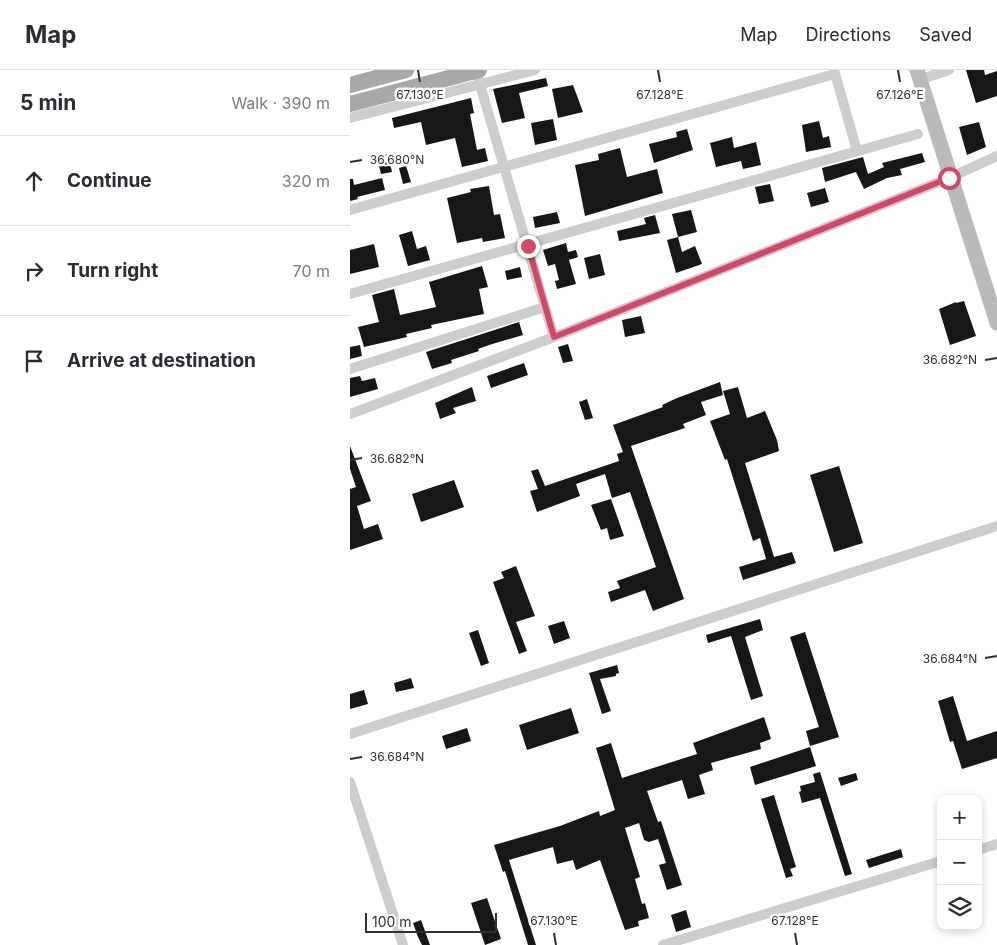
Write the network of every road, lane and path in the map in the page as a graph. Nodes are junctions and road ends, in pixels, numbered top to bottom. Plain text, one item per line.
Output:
1 (406, 70) edge
2 (535, 70) edge
3 (949, 70) edge
4 (387, 72) edge
5 (834, 72) edge
6 (479, 75) edge
7 (918, 75) edge
8 (350, 85) edge
9 (350, 104) edge
10 (350, 118) edge
11 (918, 134) dead end
12 (857, 152) junction
13 (997, 156) edge
14 (504, 167) junction
15 (949, 178) junction
16 (350, 210) edge
17 (528, 246) junction
18 (350, 294) edge
19 (545, 307) junction
20 (997, 323) edge
21 (554, 337) junction
22 (350, 369) edge
23 (350, 414) edge
24 (997, 526) edge
25 (350, 734) edge
26 (350, 782) edge
27 (997, 844) edge
28 (982, 849) edge
29 (937, 862) edge
30 (403, 945) edge
31 (663, 945) edge

1 - 4 main road
2 - 6 street
3 - 7 street
4 - 8 main road
5 - 12 street
5 - 14 street
6 - 9 main road
6 - 10 street
6 - 14 street
7 - 15 street
11 - 12 street
12 - 17 street
13 - 15 street
14 - 16 street
14 - 17 street
15 - 20 street
15 - 21 street
17 - 18 street
17 - 19 street
19 - 21 street
19 - 22 street
21 - 23 street
24 - 25 street
26 - 30 street
27 - 28 street
29 - 31 street

